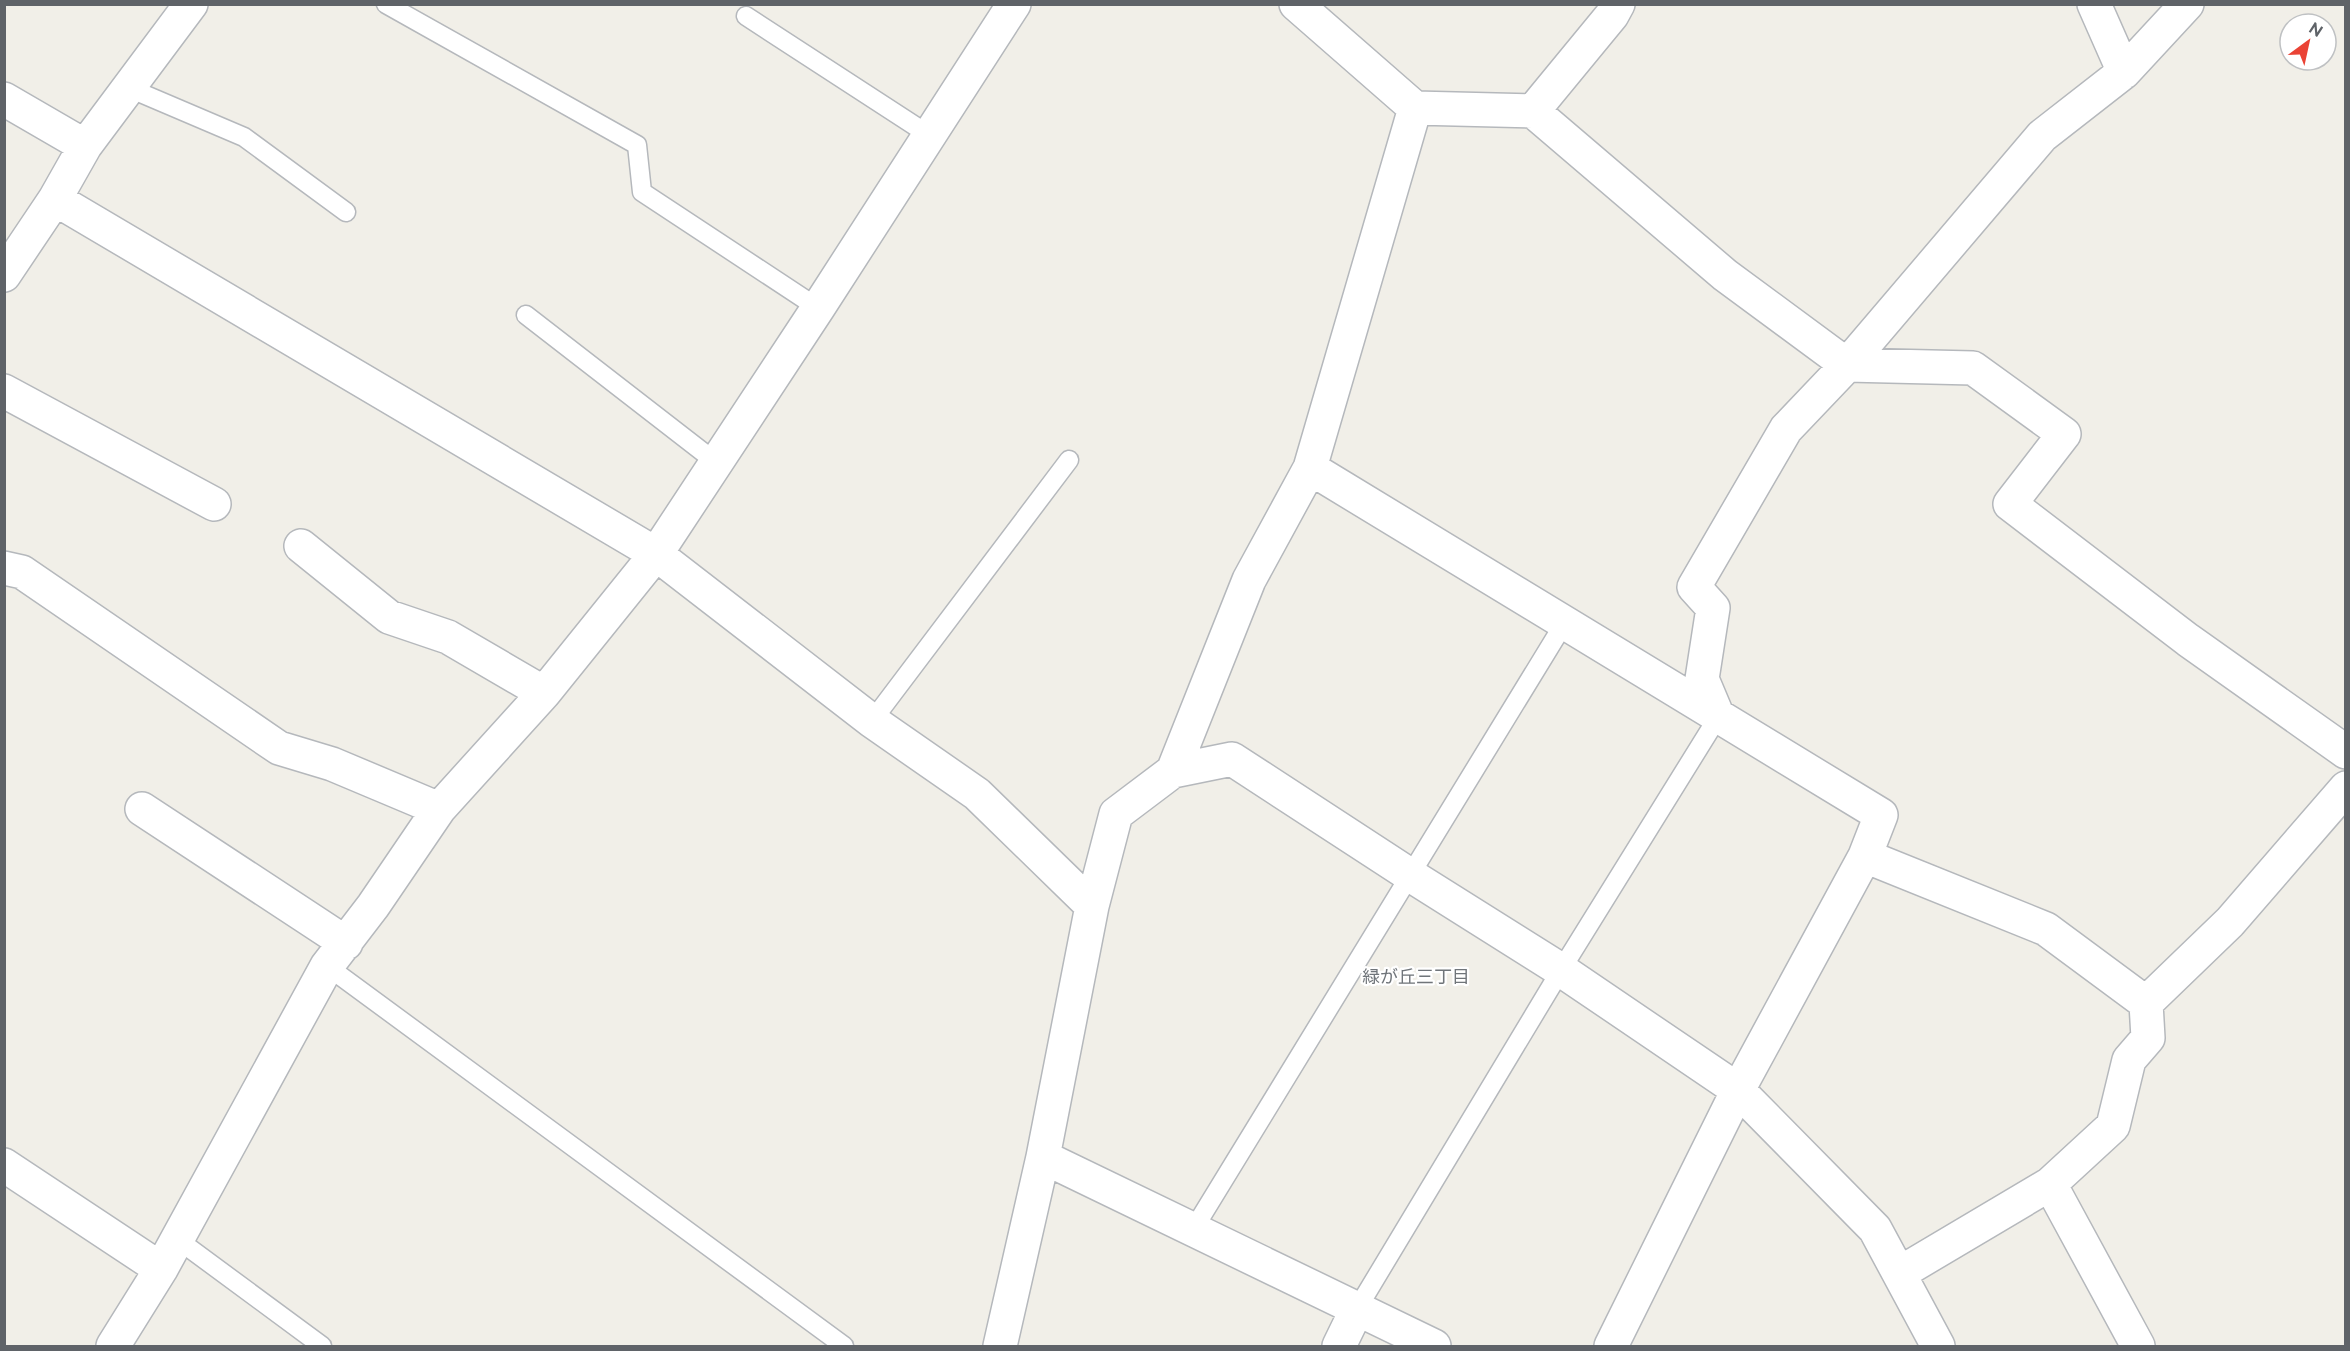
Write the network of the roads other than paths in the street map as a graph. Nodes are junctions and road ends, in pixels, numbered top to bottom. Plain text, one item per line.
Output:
1 (191, 4) edge
2 (386, 4) edge
3 (1296, 4) edge
4 (1618, 4) edge
5 (2094, 4) edge
6 (2187, 4) edge
7 (999, 9) edge
8 (746, 16) dead end
9 (2124, 72) junction
10 (129, 88) junction
11 (4, 99) edge
12 (1415, 108) junction
13 (1533, 111) junction
14 (929, 135) junction
15 (85, 146) junction
16 (55, 199) junction
17 (346, 212) dead end
18 (4, 275) edge
19 (818, 308) junction
20 (526, 315) dead end
21 (1847, 365) junction
22 (4, 391) edge
23 (1069, 460) dead end
24 (717, 463) junction
25 (1310, 468) junction
26 (214, 504) dead end
27 (301, 546) dead end
28 (656, 554) junction
29 (4, 568) edge
30 (1565, 622) junction
31 (544, 693) junction
32 (1718, 717) junction
33 (872, 721) junction
34 (2346, 752) edge
35 (1173, 771) junction
36 (2346, 788) edge
37 (142, 809) dead end
38 (439, 809) junction
39 (1865, 856) junction
40 (1410, 875) junction
41 (1092, 906) junction
42 (336, 954) junction
43 (1561, 970) junction
44 (2146, 1004) junction
45 (1738, 1090) junction
46 (1042, 1157) junction
47 (4, 1165) edge
48 (2050, 1184) junction
49 (1193, 1230) junction
50 (177, 1239) junction
51 (161, 1269) junction
52 (1900, 1273) junction
53 (1357, 1309) junction
54 (112, 1347) edge
55 (322, 1347) edge
56 (844, 1347) edge
57 (1000, 1347) edge
58 (1339, 1347) edge
59 (1434, 1347) edge
60 (1611, 1347) edge
61 (1938, 1347) edge
62 (2138, 1347) edge

1 - 10 street
2 - 19 lane
3 - 12 street
4 - 13 street
5 - 9 street
6 - 9 street
7 - 14 street
8 - 14 lane
9 - 21 street
10 - 15 street
10 - 17 lane
11 - 15 street
12 - 13 street
12 - 25 street
13 - 21 street
14 - 19 street
15 - 16 street
16 - 18 street
16 - 28 street
19 - 24 street
20 - 24 lane
21 - 32 street
21 - 34 street
22 - 26 street
23 - 33 lane
24 - 28 street
25 - 30 street
25 - 35 street
27 - 31 street
28 - 31 street
28 - 33 street
29 - 38 street
30 - 32 street
30 - 40 lane
31 - 38 street
32 - 39 street
32 - 43 lane
33 - 41 street
35 - 40 street
35 - 41 street
36 - 44 street
37 - 42 street
38 - 42 street
39 - 44 street
39 - 45 street
40 - 43 street
40 - 49 lane
41 - 46 street
42 - 50 street
42 - 56 lane
43 - 45 street
43 - 53 lane
44 - 48 street
45 - 52 street
45 - 60 street
46 - 49 street
46 - 57 street
47 - 51 street
48 - 52 street
48 - 62 street
49 - 53 street
50 - 51 street
50 - 55 lane
51 - 54 street
52 - 61 street
53 - 58 street
53 - 59 street

